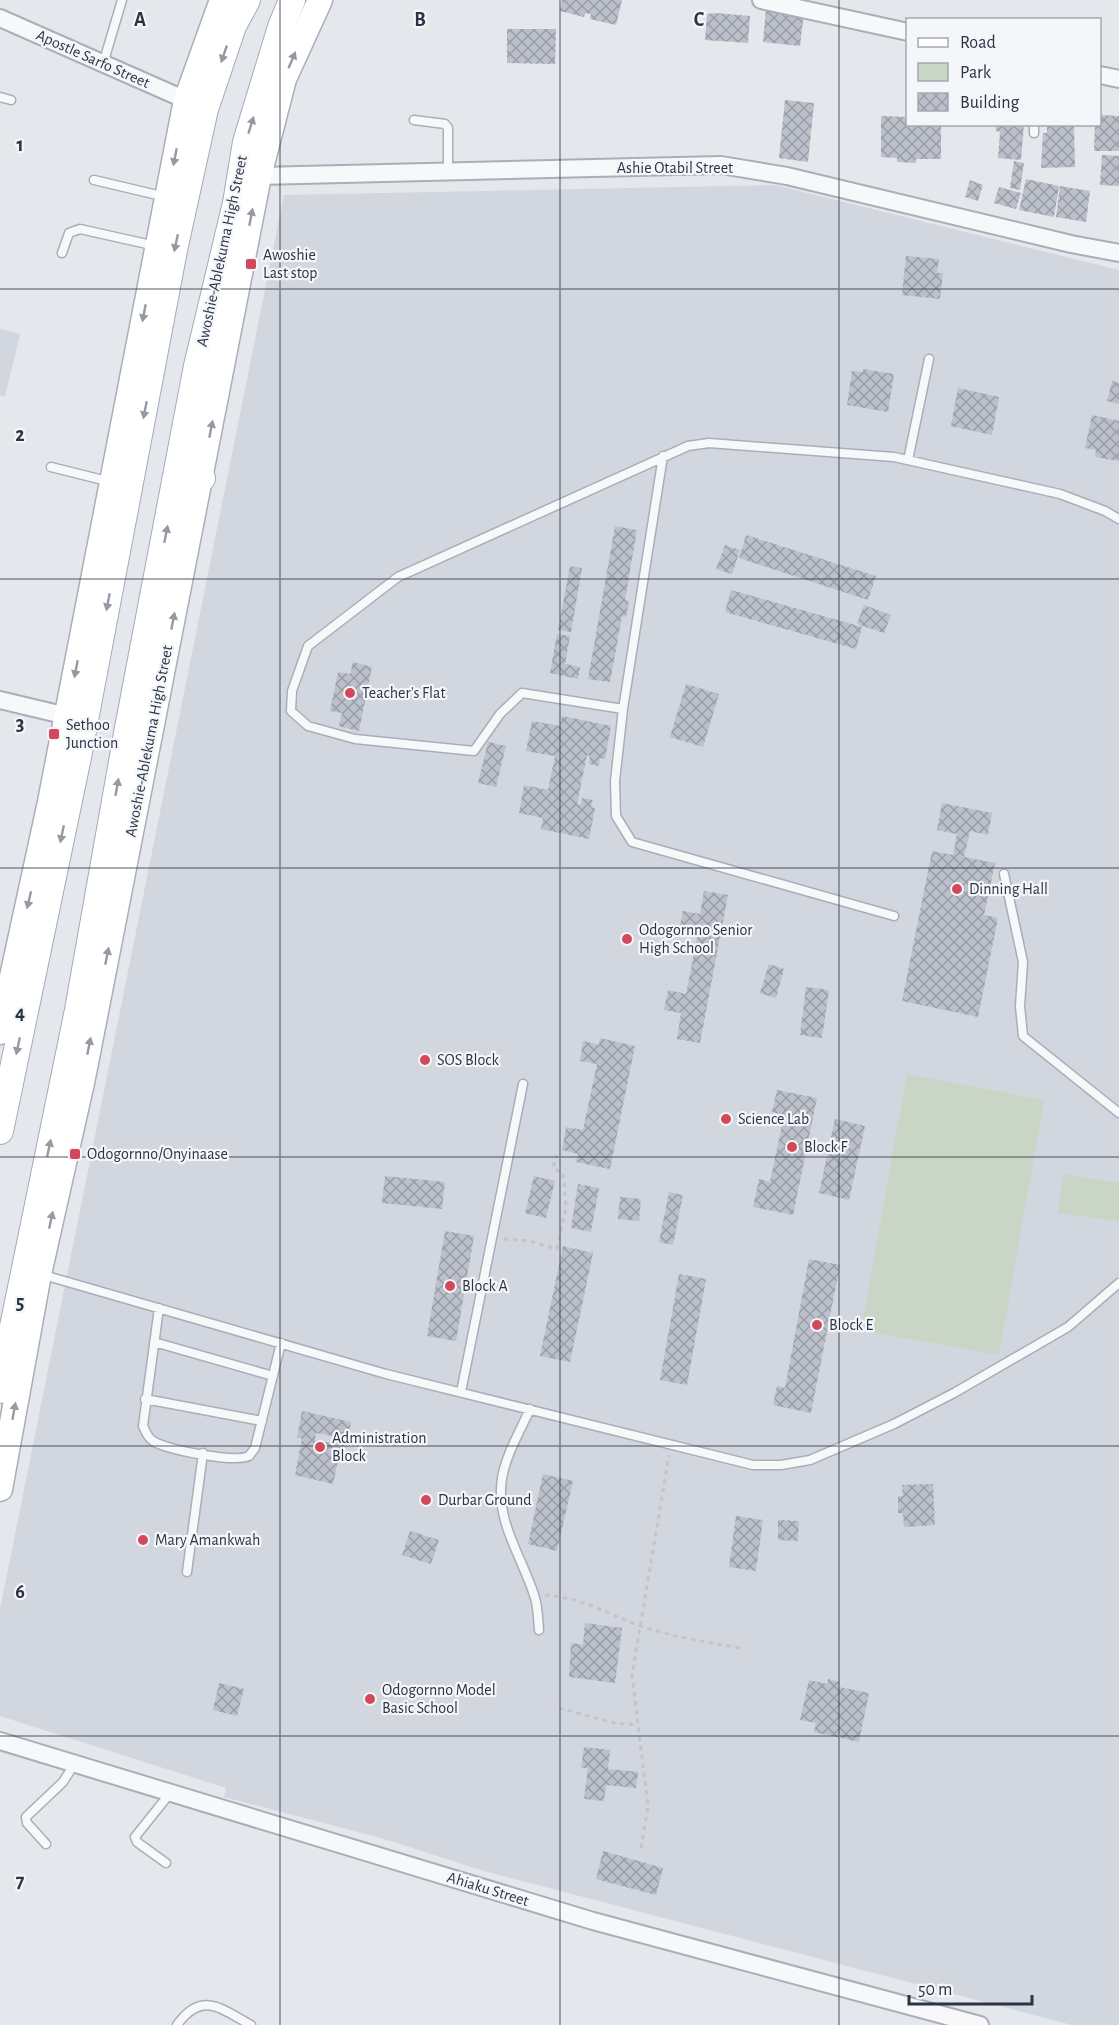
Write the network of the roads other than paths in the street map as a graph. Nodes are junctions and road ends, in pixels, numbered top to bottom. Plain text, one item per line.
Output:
1 (122, 0) edge
2 (222, 0) edge
3 (247, 0) edge
4 (292, 0) edge
5 (320, 0) edge
6 (761, 0) edge
7 (0, 18) edge
8 (906, 32) edge
9 (103, 64) junction
10 (1101, 75) edge
11 (1119, 79) edge
12 (0, 97) edge
13 (11, 100) dead end
14 (186, 100) junction
15 (414, 120) dead end
16 (448, 171) junction
17 (259, 176) junction
18 (94, 180) dead end
19 (167, 197) junction
20 (157, 246) junction
21 (62, 253) dead end
22 (1119, 253) edge
23 (156, 353) junction
24 (929, 359) dead end
25 (196, 366) junction
26 (663, 456) junction
27 (908, 460) junction
28 (51, 467) dead end
29 (190, 475) junction
30 (112, 482) junction
31 (1119, 519) edge
32 (0, 700) edge
33 (623, 709) junction
34 (67, 716) junction
35 (78, 757) junction
36 (50, 802) junction
37 (1004, 874) dead end
38 (894, 916) dead end
39 (6, 973) edge
40 (0, 1032) edge
41 (74, 1076) junction
42 (524, 1084) dead end
43 (1119, 1113) edge
44 (0, 1131) edge
45 (39, 1274) junction
46 (1119, 1283) edge
47 (159, 1308) junction
48 (154, 1342) junction
49 (281, 1343) junction
50 (273, 1376) junction
51 (0, 1390) edge
52 (461, 1392) junction
53 (145, 1399) junction
54 (530, 1409) junction
55 (262, 1421) junction
56 (203, 1454) junction
57 (0, 1489) edge
58 (187, 1572) dead end
59 (538, 1630) dead end
60 (0, 1741) edge
61 (75, 1763) junction
62 (171, 1792) junction
63 (46, 1844) dead end
64 (166, 1863) dead end
65 (177, 2025) edge
66 (251, 2025) edge
67 (980, 2025) edge

1 - 9 lane
2 - 14 street
3 -> 23 main road
25 -> 4 main road, Awoshie-Ablekuma High Street
17 -> 5 street, Awoshie-Ablekuma High Street
6 - 8 street
7 - 9 street, Apostle Sarfo Street
9 - 14 street, Apostle Sarfo Street
10 - 11 street
12 - 13 lane
14 -> 19 street
15 - 16 lane
16 - 17 street, Ashie Otabil Street
16 - 22 street, Ashie Otabil Street
29 -> 17 street, Awoshie-Ablekuma High Street
18 - 19 lane
19 - 20 street
20 - 21 lane
20 -> 30 street
23 - 25 main road
23 -> 35 main road
24 - 27 lane
25 - 29 main road, Awoshie-Ablekuma High Street
26 - 27 lane
26 - 33 lane
26 - 33 lane
27 - 31 lane
28 - 30 lane
41 -> 29 main road, Awoshie-Ablekuma High Street
30 -> 34 street
32 - 34 street
33 - 38 lane
34 - 36 street
35 - 36 main road
35 -> 44 main road
36 -> 39 street
37 - 43 lane
39 - 40 street
45 -> 41 street, Awoshie-Ablekuma High Street
51 -> 41 main road, Awoshie-Ablekuma High Street
42 - 52 lane
45 - 47 lane
57 -> 45 street, Awoshie-Ablekuma High Street
46 - 54 lane
47 - 48 lane
47 - 49 lane
48 - 50 lane
48 - 53 lane
49 - 50 lane
49 - 52 lane
50 - 55 lane
52 - 54 lane
53 - 55 lane
53 - 56 lane
54 - 59 lane
55 - 56 lane
56 - 58 lane
60 - 61 street, Ahiaku Street
61 - 62 street, Ahiaku Street
61 - 63 lane
62 - 64 lane
62 - 67 street, Ahiaku Street
65 - 66 lane

